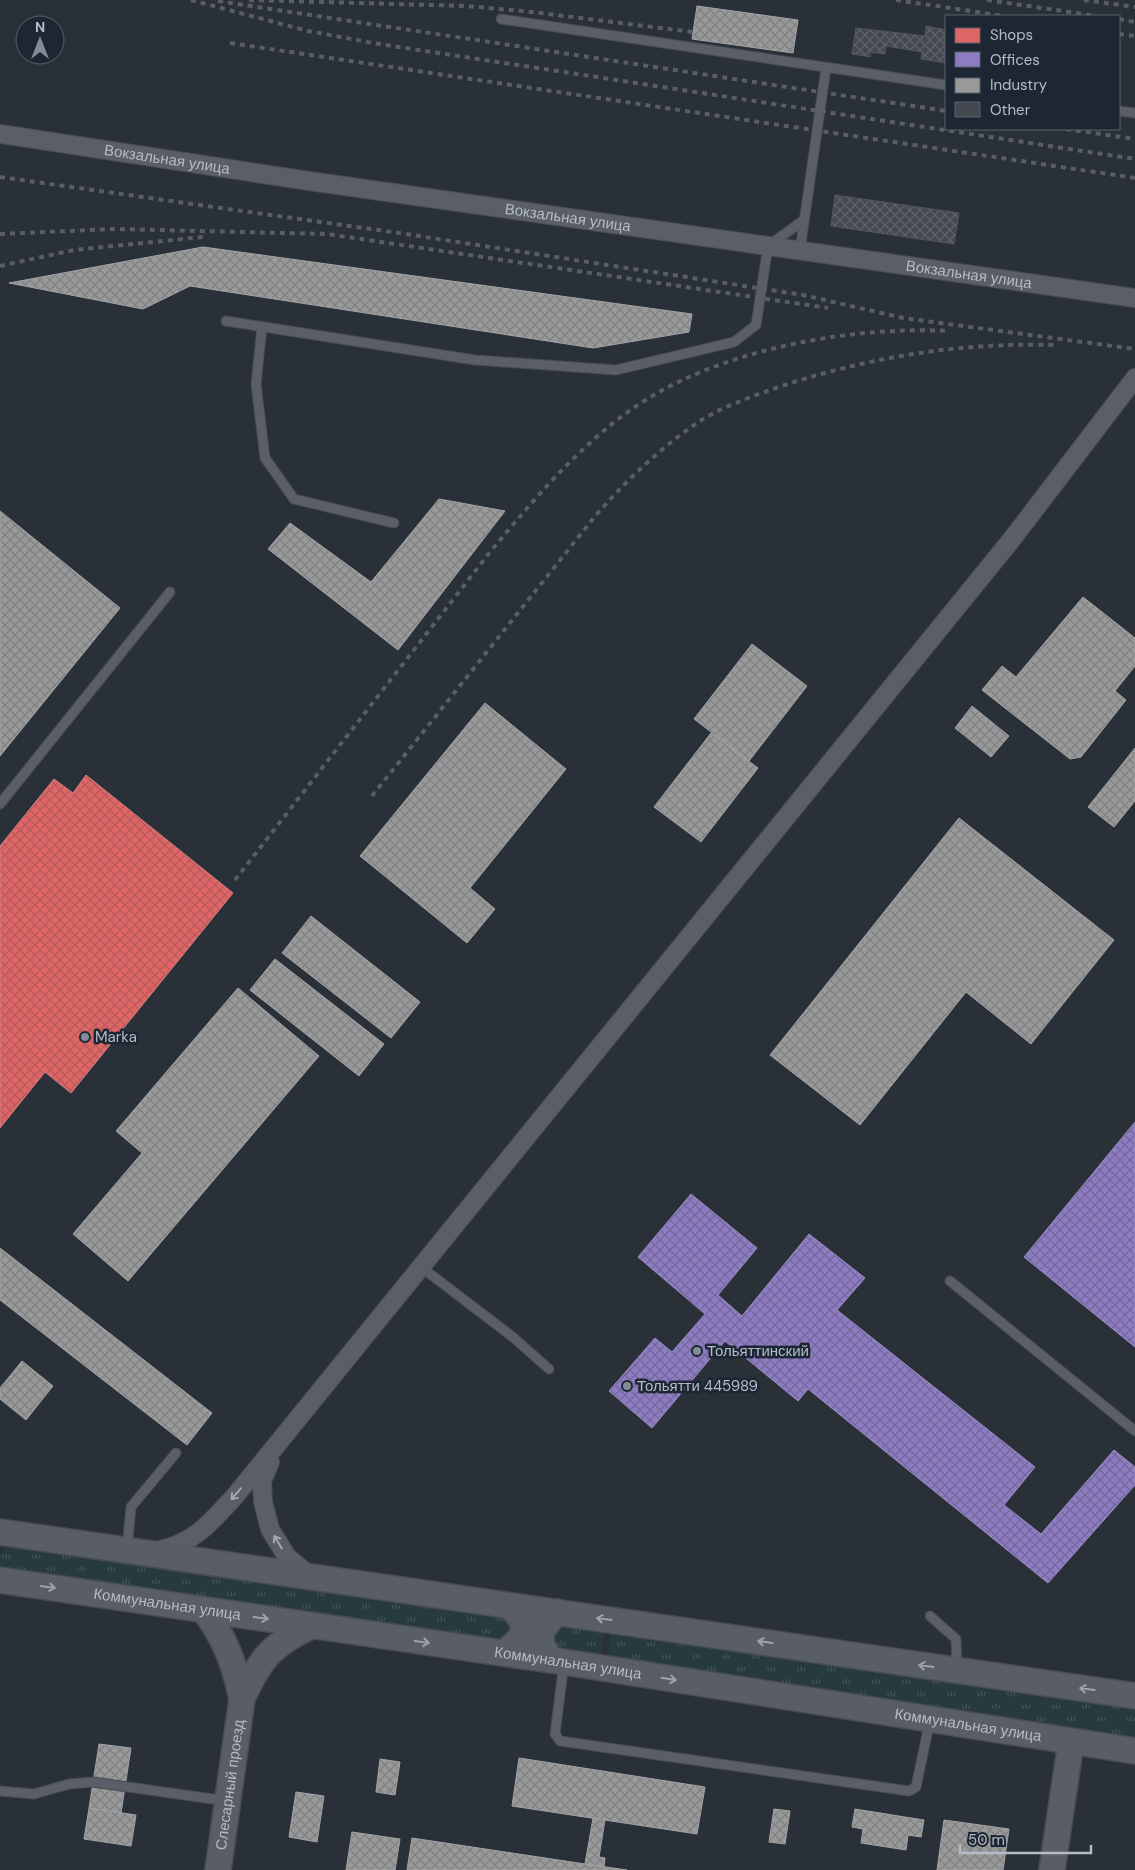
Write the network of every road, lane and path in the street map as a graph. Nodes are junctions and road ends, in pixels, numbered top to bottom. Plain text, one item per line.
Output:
1 (501, 19) dead end
2 (826, 68) junction
3 (945, 86) edge
4 (1120, 111) edge
5 (1135, 113) edge
6 (0, 134) edge
7 (804, 220) junction
8 (768, 246) junction
9 (800, 250) junction
10 (1135, 298) edge
11 (226, 321) dead end
12 (262, 327) junction
13 (1135, 378) edge
14 (394, 523) dead end
15 (170, 592) dead end
16 (0, 804) edge
17 (421, 1267) junction
18 (950, 1281) dead end
19 (549, 1369) dead end
20 (1135, 1431) edge
21 (278, 1443) junction
22 (176, 1453) dead end
23 (0, 1532) edge
24 (137, 1552) junction
25 (312, 1577) junction
26 (0, 1580) edge
27 (510, 1606) junction
28 (204, 1610) junction
29 (556, 1612) junction
30 (930, 1616) dead end
31 (311, 1626) junction
32 (503, 1653) junction
33 (558, 1661) junction
34 (957, 1670) junction
35 (1135, 1696) edge
36 (242, 1700) junction
37 (930, 1719) junction
38 (1072, 1742) junction
39 (1135, 1751) edge
40 (0, 1791) edge
41 (227, 1801) junction
42 (218, 1870) edge
43 (1052, 1870) edge

1 - 2 lane
2 - 3 lane
2 - 7 lane
4 - 5 lane
6 - 8 street, Вокзальная улица
7 - 8 lane
7 - 9 lane
8 - 9 street, Вокзальная улица
8 - 12 lane
9 - 10 street, Вокзальная улица
11 - 12 lane
12 - 14 lane
13 - 17 street
15 - 16 lane
17 - 19 lane
17 - 21 street
18 - 20 lane
21 -> 24 street
25 -> 21 street
22 - 24 lane
23 - 24 main road
24 - 25 main road
25 - 27 main road
26 -> 28 main road, Коммунальная улица
27 - 29 main road
27 - 32 main road
28 -> 31 main road, Коммунальная улица
28 - 36 main road, Слесарный проезд
29 - 33 main road
34 -> 29 main road
30 - 34 lane
31 -> 32 main road, Коммунальная улица
31 - 36 main road, Слесарный проезд
32 - 33 main road, Коммунальная улица
33 -> 37 main road, Коммунальная улица
33 - 37 lane
35 -> 34 main road
36 - 41 main road, Слесарный проезд
37 - 38 main road, Коммунальная улица
38 - 39 main road, Коммунальная улица
38 - 43 main road
40 - 41 lane
41 - 42 main road, Слесарный проезд

